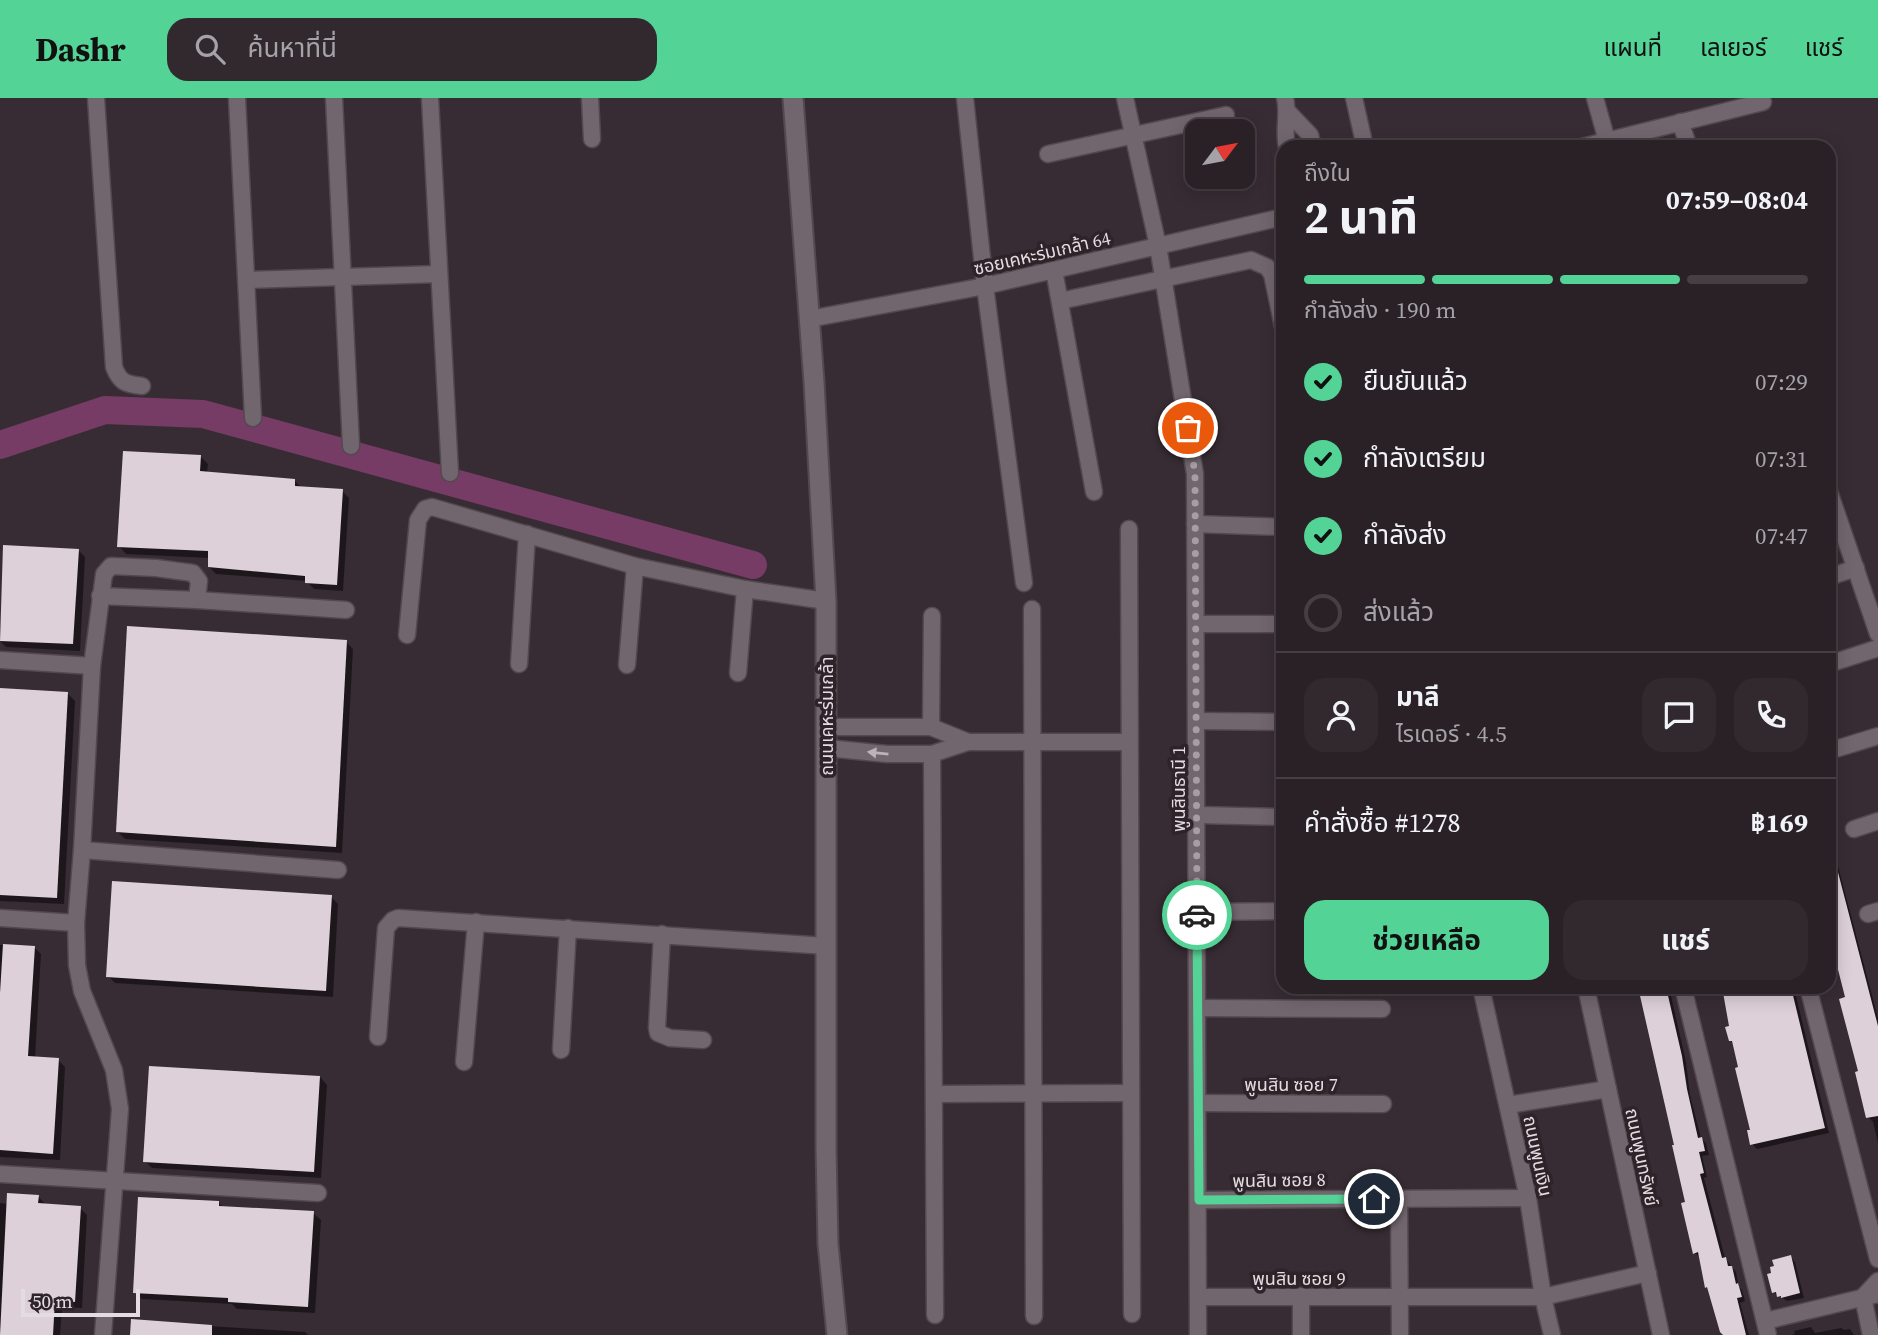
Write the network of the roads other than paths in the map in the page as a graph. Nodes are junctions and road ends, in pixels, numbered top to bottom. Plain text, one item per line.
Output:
1 (96, 98) edge
2 (237, 98) edge
3 (334, 98) edge
4 (430, 98) edge
5 (590, 98) edge
6 (793, 98) edge
7 (965, 98) edge
8 (1125, 98) edge
9 (1354, 98) edge
10 (1595, 98) edge
11 (1763, 102) dead end
12 (1287, 105) edge
13 (1226, 115) dead end
14 (1680, 122) junction
15 (1133, 135) junction
16 (592, 139) dead end
17 (1285, 140) edge
18 (1311, 140) edge
19 (1363, 140) edge
20 (1607, 140) edge
21 (1611, 140) edge
22 (1686, 140) edge
23 (1048, 154) dead end
24 (1276, 219) edge
25 (1158, 246) junction
26 (1054, 270) junction
27 (439, 274) junction
28 (343, 276) junction
29 (1162, 278) junction
30 (247, 280) junction
31 (985, 286) junction
32 (1276, 293) edge
33 (1060, 301) junction
34 (809, 319) junction
35 (142, 386) dead end
36 (253, 418) dead end
37 (351, 446) dead end
38 (450, 473) dead end
39 (1094, 492) dead end
40 (1836, 512) edge
41 (1195, 524) junction
42 (1276, 527) edge
43 (1129, 529) dead end
44 (527, 534) junction
45 (635, 566) junction
46 (1856, 568) junction
47 (1836, 575) edge
48 (1024, 583) dead end
49 (744, 589) junction
50 (100, 596) junction
51 (197, 600) junction
52 (826, 601) junction
53 (1032, 609) dead end
54 (346, 610) dead end
55 (932, 616) dead end
56 (1196, 624) junction
57 (1276, 624) edge
58 (1878, 634) edge
59 (407, 635) dead end
60 (1878, 648) edge
61 (0, 660) edge
62 (1836, 662) edge
63 (519, 664) dead end
64 (627, 665) dead end
65 (92, 666) junction
66 (738, 673) dead end
67 (1197, 721) junction
68 (1276, 722) edge
69 (826, 727) junction
70 (931, 727) junction
71 (912, 728) junction
72 (1878, 736) edge
73 (968, 742) junction
74 (1128, 742) junction
75 (1034, 743) junction
76 (827, 748) junction
77 (1836, 749) edge
78 (912, 754) junction
79 (932, 754) junction
80 (1198, 815) junction
81 (1276, 817) edge
82 (1878, 821) edge
83 (1854, 829) dead end
84 (82, 850) junction
85 (338, 870) dead end
86 (1276, 911) edge
87 (1197, 912) junction
88 (0, 918) edge
89 (476, 922) junction
90 (76, 923) junction
91 (568, 928) junction
92 (662, 934) junction
93 (827, 946) junction
94 (1483, 994) edge
95 (1588, 994) edge
96 (1685, 994) edge
97 (1810, 994) edge
98 (1198, 1008) junction
99 (1382, 1009) dead end
100 (378, 1037) dead end
101 (703, 1040) dead end
102 (561, 1050) dead end
103 (464, 1062) dead end
104 (1608, 1089) junction
105 (1035, 1093) junction
106 (1131, 1093) junction
107 (935, 1094) junction
108 (1198, 1103) junction
109 (1383, 1104) dead end
110 (1508, 1105) junction
111 (0, 1174) edge
112 (113, 1180) junction
113 (318, 1193) dead end
114 (1399, 1198) junction
115 (1528, 1198) junction
116 (1199, 1200) junction
117 (1878, 1259) edge
118 (1648, 1273) junction
119 (1878, 1281) edge
120 (1301, 1296) junction
121 (1870, 1296) edge
122 (1198, 1297) junction
123 (1543, 1297) junction
124 (1400, 1298) junction
125 (1132, 1314) dead end
126 (935, 1315) dead end
127 (1034, 1316) dead end
128 (1767, 1328) edge
129 (103, 1335) edge
130 (837, 1335) edge
131 (1198, 1335) edge
132 (1301, 1335) edge
133 (1400, 1335) edge
134 (1552, 1335) edge
135 (1661, 1335) edge
136 (1871, 1335) edge

1 - 35 street
2 - 30 street
3 - 28 street
4 - 27 street
5 - 16 street
6 - 34 street, ถนนเคหะร่มเกล้า
7 - 31 street
8 - 15 street, พูนสินธานี 1
9 - 19 street
10 - 20 street
11 - 14 street
12 - 17 street
12 - 18 street
13 - 15 street
14 - 21 street
14 - 22 street
15 - 23 street
15 - 25 street, พูนสินธานี 1
24 - 25 street, ซอยเคหะร่มเกล้า 64
25 - 26 street, ซอยเคหะร่มเกล้า 64
25 - 29 street, พูนสินธานี 1
26 - 31 street, ซอยเคหะร่มเกล้า 64
26 - 33 street
27 - 28 street
27 - 38 street
28 - 30 street
28 - 37 street
29 - 32 street
29 - 33 street
29 - 41 street, พูนสินธานี 1
30 - 36 street
31 - 34 street, ซอยเคหะร่มเกล้า 64
31 - 48 street
33 - 39 street
34 - 52 street, ถนนเคหะร่มเกล้า
40 - 46 street
41 - 42 street
41 - 56 street, พูนสินธานี 1
43 - 74 street
44 - 45 street
44 - 59 street
44 - 63 street
45 - 49 street
45 - 64 street
46 - 47 street
46 - 58 street
49 - 52 street
49 - 66 street
50 - 51 street
50 - 51 street
50 - 65 street
51 - 54 street
52 - 69 street, ถนนเคหะร่มเกล้า
53 - 75 street
55 - 70 street
56 - 57 street
56 - 67 street, พูนสินธานี 1
60 - 62 street
61 - 65 street
65 - 84 street
67 - 68 street
67 - 80 street, พูนสินธานี 1
69 - 71 street
69 - 76 street, ถนนเคหะร่มเกล้า
70 - 71 street
70 - 73 street
71 - 78 street
72 - 77 street
73 - 75 street
73 - 79 street
74 - 75 street
74 - 106 street
75 - 105 street
78 -> 76 street
76 - 93 street, ถนนเคหะร่มเกล้า
78 - 79 street
79 - 107 street
80 - 81 street
80 - 87 street, พูนสินธานี 1
82 - 83 street
84 - 85 street
84 - 90 street
86 - 87 street
87 - 98 street, พูนสินธานี 1
88 - 90 street
89 - 91 street
89 - 100 street
89 - 103 street
90 - 112 street
91 - 92 street
91 - 102 street
92 - 93 street
92 - 101 street
93 - 130 street, ถนนเคหะร่มเกล้า
94 - 110 street, ถนนพูนเงิน
95 - 104 street, ถนนพูนทรัพย์
96 - 128 street
97 - 117 street
98 - 99 street
98 - 108 street, พูนสินธานี 1
104 - 110 street
104 - 118 street, ถนนพูนทรัพย์
105 - 106 street
105 - 107 street
105 - 127 street
106 - 125 street
107 - 126 street
108 - 109 street, พูนสิน ซอย 7
108 - 116 street, พูนสินธานี 1
110 - 115 street, ถนนพูนเงิน
111 - 112 street
112 - 113 street
112 - 129 street
114 - 115 street, พูนสิน ซอย 8
114 - 116 street, พูนสิน ซอย 8
114 - 124 street
115 - 123 street, ถนนพูนเงิน
116 - 122 street, พูนสินธานี 1
118 - 123 street, พูนสิน ซอย 9
118 - 135 street, ถนนพูนทรัพย์
119 - 121 street
120 - 122 street, พูนสิน ซอย 9
120 - 124 street, พูนสิน ซอย 9
120 - 132 street
121 - 128 street
121 - 136 street
122 - 131 street, พูนสินธานี 1
123 - 124 street, พูนสิน ซอย 9
123 - 134 street, ถนนพูนเงิน
124 - 133 street

